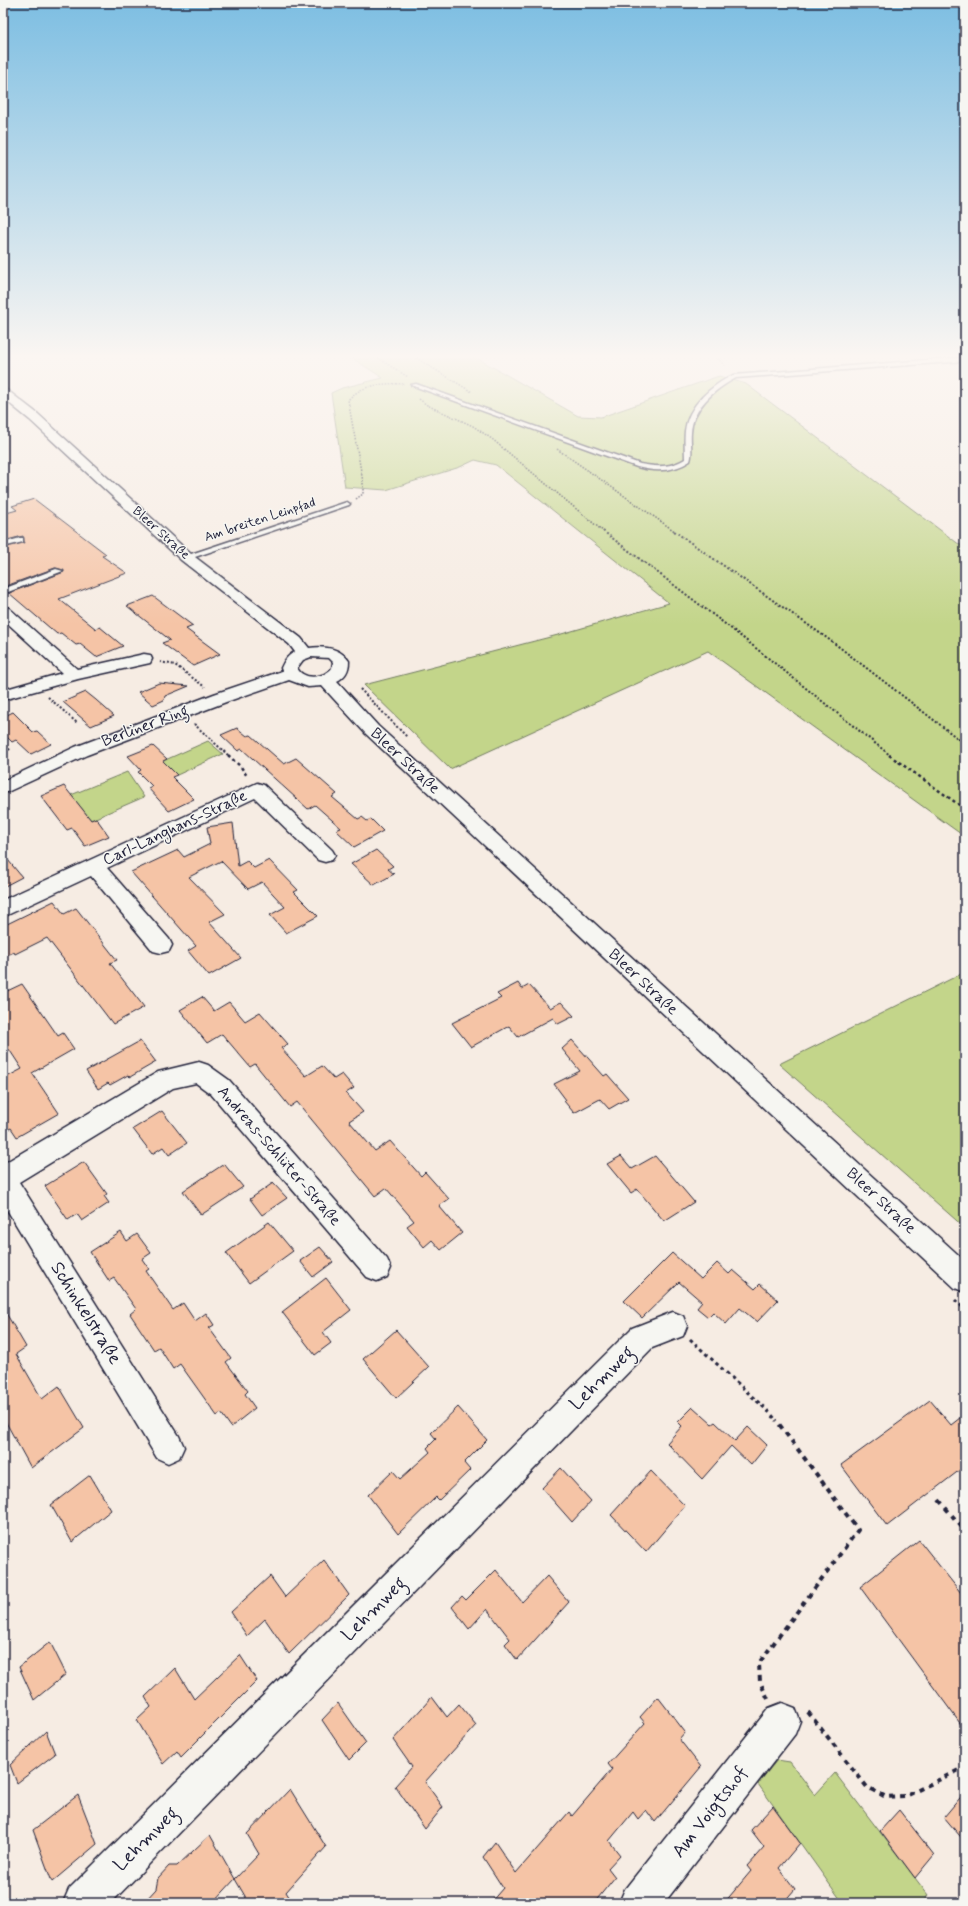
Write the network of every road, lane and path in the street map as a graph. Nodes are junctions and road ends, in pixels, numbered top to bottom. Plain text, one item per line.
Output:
1 (67, 447) edge
2 (356, 447) edge
3 (502, 447) edge
4 (554, 447) edge
5 (586, 447) edge
6 (689, 447) edge
7 (347, 504) joint
8 (20, 540) dead end
9 (3, 545) edge
10 (186, 557) junction
11 (59, 571) dead end
12 (3, 592) edge
13 (3, 610) edge
14 (305, 653) junction
15 (144, 659) joint
16 (291, 674) junction
17 (74, 675) junction
18 (326, 680) junction
19 (206, 688) dead end
20 (3, 695) edge
21 (46, 695) dead end
22 (192, 722) dead end
23 (76, 723) dead end
24 (3, 743) edge
25 (965, 744) edge
26 (12, 751) dead end
27 (3, 788) edge
28 (257, 789) junction
29 (965, 809) edge
30 (325, 855) dead end
31 (94, 866) junction
32 (3, 909) edge
33 (161, 945) dead end
34 (3, 1178) edge
35 (377, 1268) dead end
36 (965, 1279) edge
37 (673, 1326) joint
38 (168, 1447) dead end
39 (939, 1500) dead end
40 (965, 1531) edge
41 (794, 1715) junction
42 (965, 1767) edge
43 (83, 1903) edge
44 (639, 1903) edge

1 - 10 street, Bleer Straße
2 - 7 path
3 - 29 path
4 - 25 path
5 - 6 lane
7 - 10 lane, Am breiten Leinpfad
8 - 9 lane
10 - 14 street, Bleer Straße
11 - 12 lane
13 - 17 street
14 - 16 street
14 - 18 street
15 - 17 street
15 - 19 path
16 - 18 street
16 - 27 street, Berliner Ring
17 - 20 street
18 - 36 street, Bleer Straße
21 - 23 path
22 - 28 path
24 - 26 path
28 - 30 street, Carl-Langhans-Straße
28 - 31 street, Carl-Langhans-Straße
31 - 32 street, Carl-Langhans-Straße
31 - 33 street, Carl-Langhans-Straße
34 - 35 street, Andreas-Schlüter-Straße
34 - 38 street, Schinkelstraße
37 - 41 path
37 - 43 street, Lehmweg
39 - 40 path
41 - 42 path
41 - 44 street, Am Voigtshof

